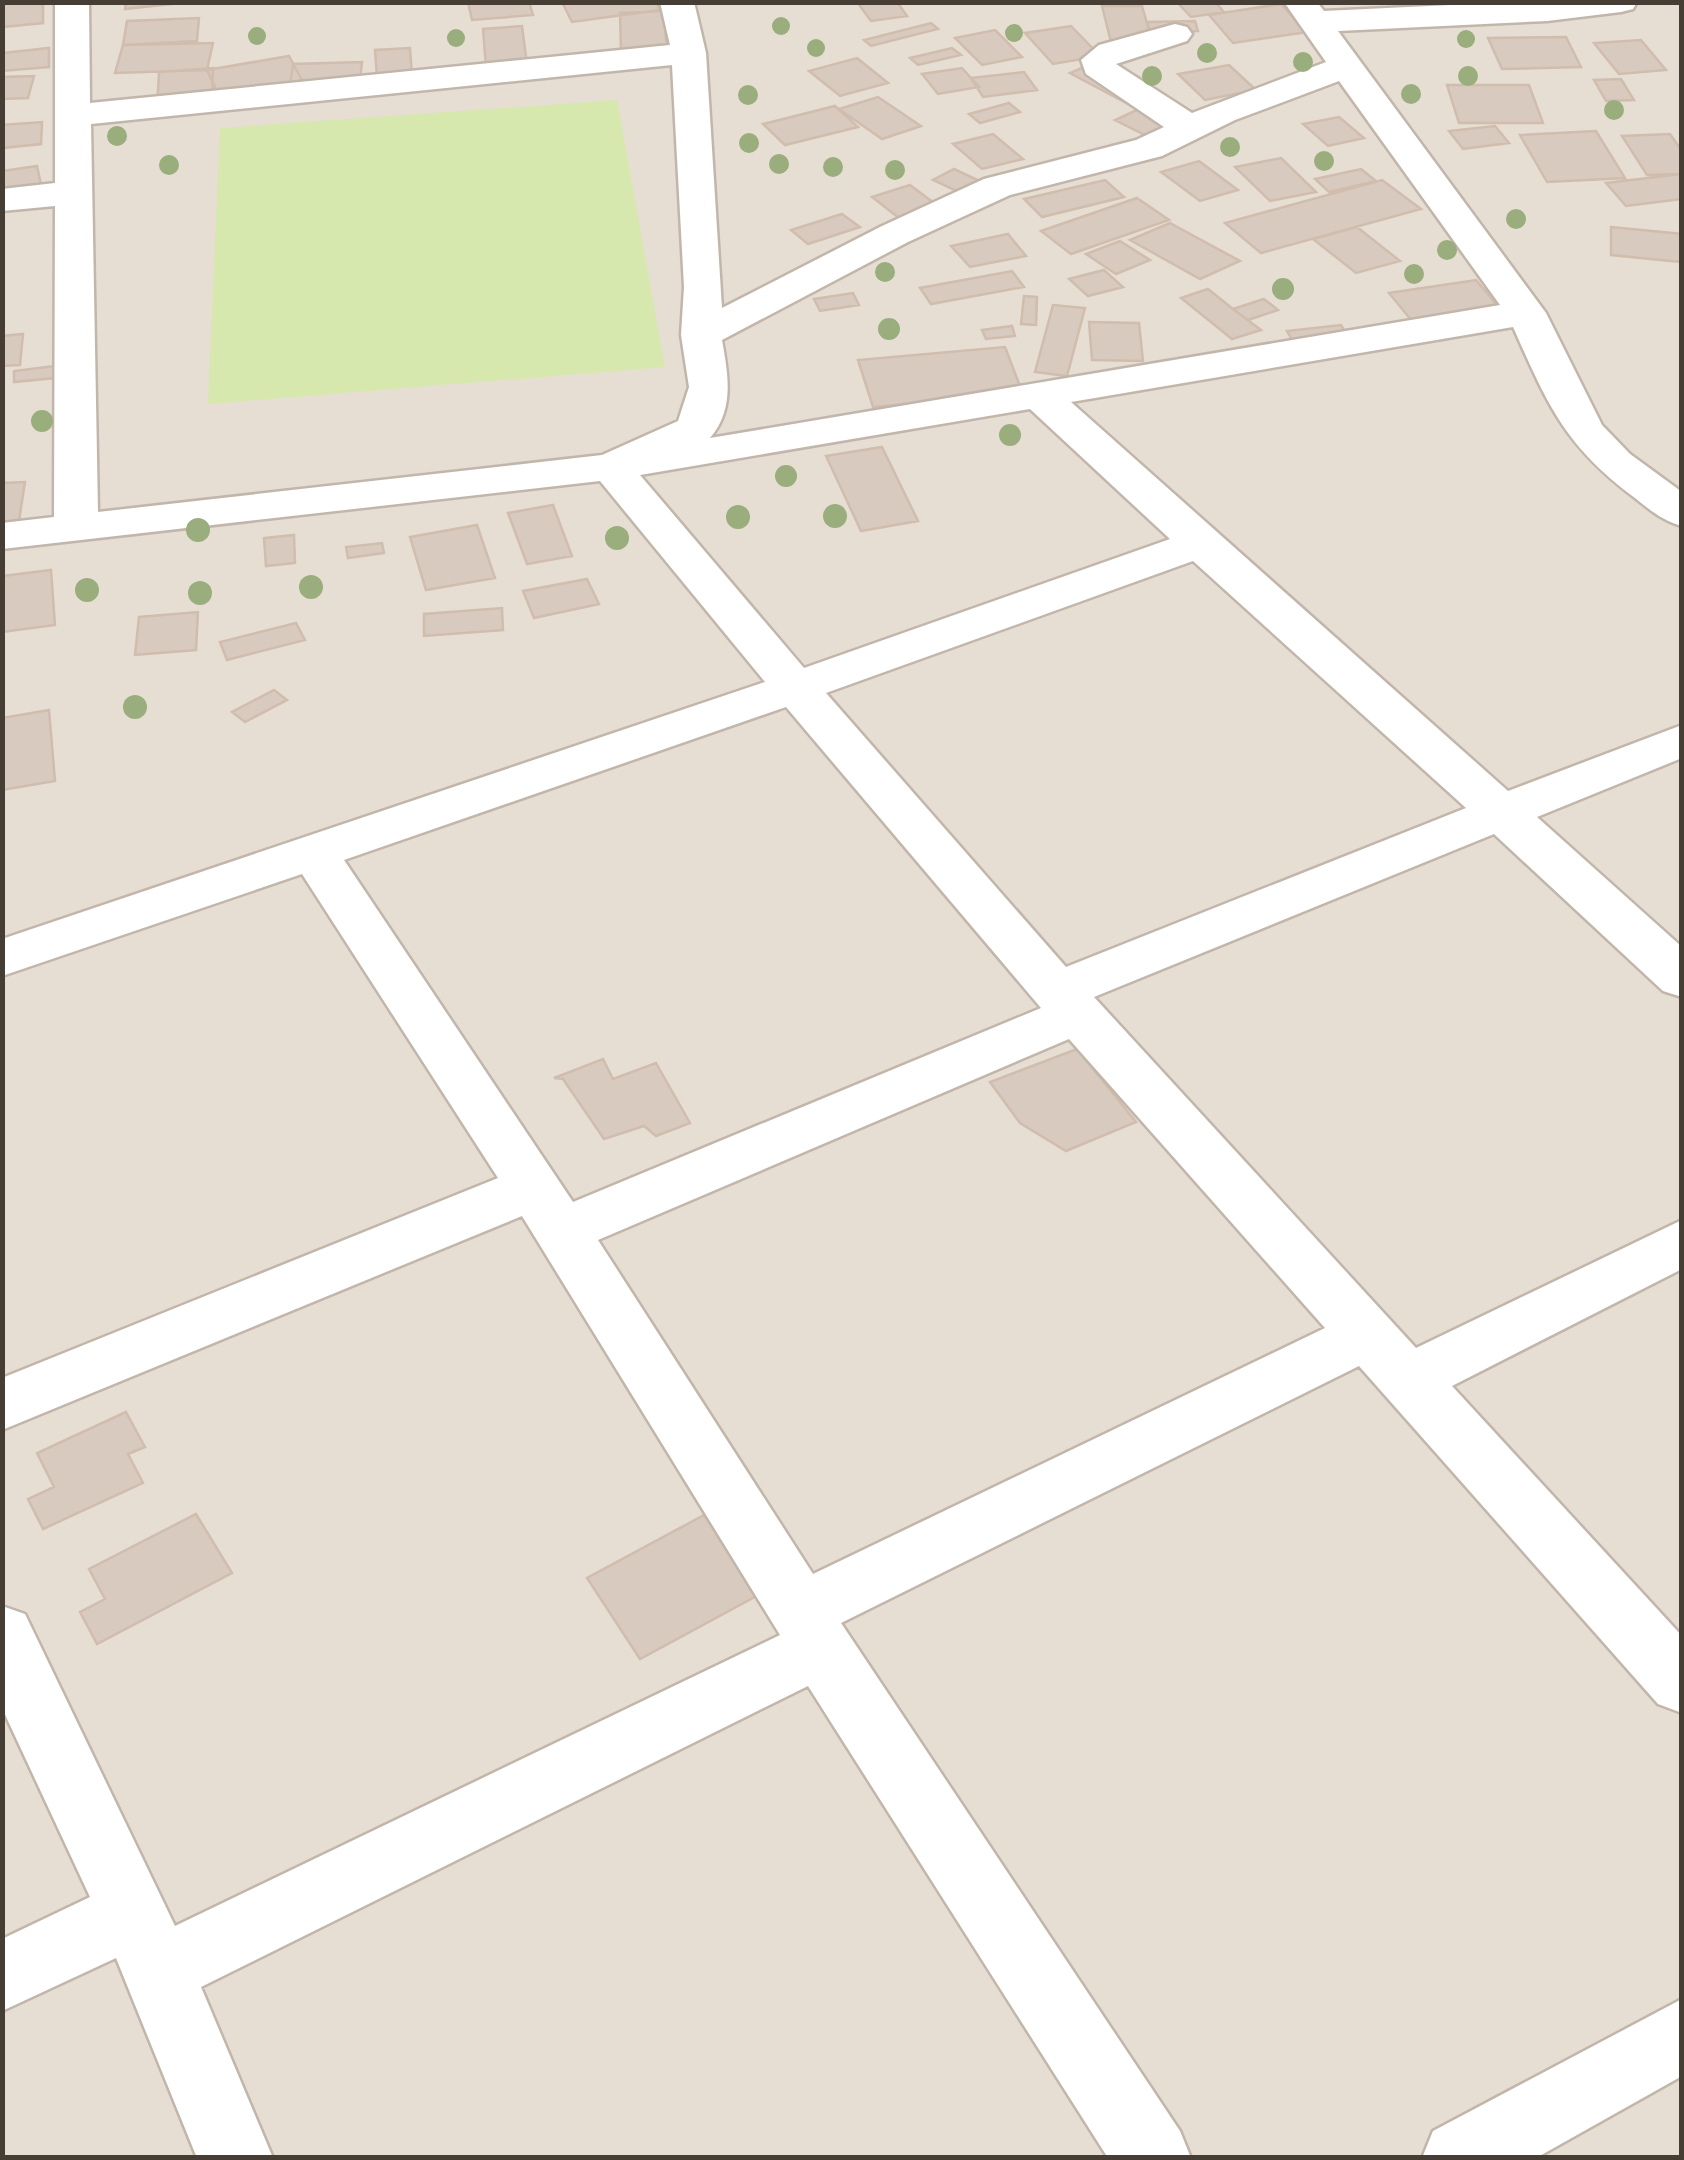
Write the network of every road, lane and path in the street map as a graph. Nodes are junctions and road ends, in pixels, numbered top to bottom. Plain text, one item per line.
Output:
1 (72, 2) edge
2 (1620, 2) edge
3 (686, 4) edge
4 (1307, 12) edge
5 (1175, 34) dead end
6 (688, 53) junction
7 (1344, 66) junction
8 (73, 115) junction
9 (1190, 128) junction
10 (70, 194) junction
11 (2, 200) edge
12 (1526, 313) junction
13 (701, 335) junction
14 (1039, 396) junction
15 (611, 467) junction
16 (1682, 513) edge
17 (76, 528) junction
18 (2, 536) edge
19 (1198, 544) junction
20 (796, 688) junction
21 (1682, 740) edge
22 (1504, 812) junction
23 (313, 852) junction
24 (2, 958) edge
25 (1682, 978) edge
26 (1067, 1002) junction
27 (548, 1209) junction
28 (1682, 1242) edge
29 (1367, 1334) junction
30 (1408, 1380) junction
31 (2, 1406) edge
32 (810, 1630) junction
33 (2, 1635) edge
34 (1682, 1682) edge
35 (146, 1942) junction
36 (2, 1976) edge
37 (1682, 2035) edge
38 (235, 2158) edge
39 (1153, 2158) edge
40 (1460, 2158) edge

1 - 8 street
2 - 4 street
3 - 6 street
4 - 7 street
5 - 9 street
6 - 8 street
6 - 13 street
7 - 9 street
7 - 12 street
8 - 10 street
9 - 13 street
10 - 11 street
10 - 17 street
12 - 14 street
12 - 16 street
13 - 15 street
14 - 15 street
14 - 19 street
15 - 17 street
15 - 20 street
17 - 18 street
19 - 20 street
19 - 22 street
20 - 23 street
20 - 26 street
21 - 22 street
22 - 25 street
22 - 26 street
23 - 24 street
23 - 27 street
26 - 27 street
26 - 29 street
27 - 31 street
27 - 32 street
28 - 30 street
29 - 30 street
29 - 32 street
30 - 34 street
32 - 35 street
32 - 39 street
33 - 35 street
35 - 36 street
35 - 38 street
37 - 40 street

